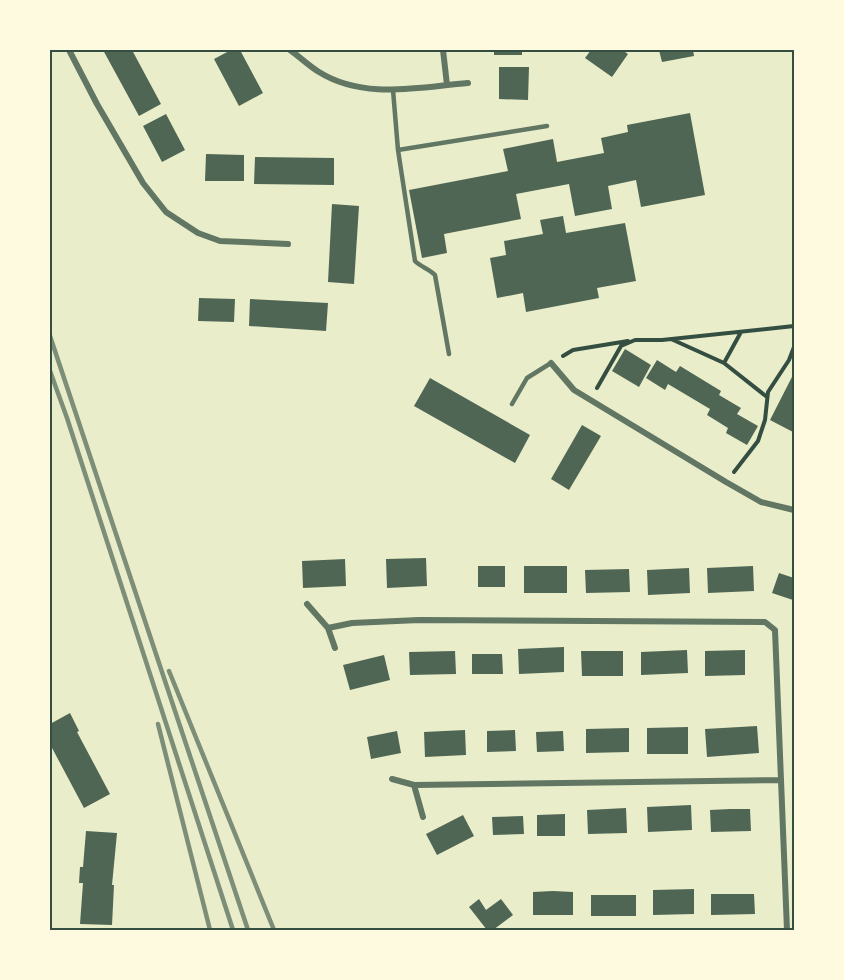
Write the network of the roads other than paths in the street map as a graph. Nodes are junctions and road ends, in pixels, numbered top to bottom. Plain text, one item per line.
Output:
1 (69, 50) edge
2 (290, 50) edge
3 (443, 50) edge
4 (468, 83) dead end
5 (447, 85) junction
6 (393, 90) junction
7 (548, 126) dead end
8 (398, 150) junction
9 (288, 244) dead end
10 (449, 354) dead end
11 (551, 363) joint
12 (512, 404) dead end
13 (795, 510) edge
14 (307, 604) dead end
15 (328, 628) junction
16 (335, 648) dead end
17 (392, 779) dead end
18 (780, 780) junction
19 (414, 785) junction
20 (423, 817) dead end
21 (787, 930) edge

1 - 9 street
2 - 6 street
3 - 5 street
4 - 5 street
5 - 6 street
6 - 8 lane
7 - 8 lane
8 - 10 lane
11 - 12 lane
11 - 13 street
14 - 15 street
15 - 16 street
15 - 18 street
17 - 19 street
18 - 19 street
18 - 21 street
19 - 20 street

